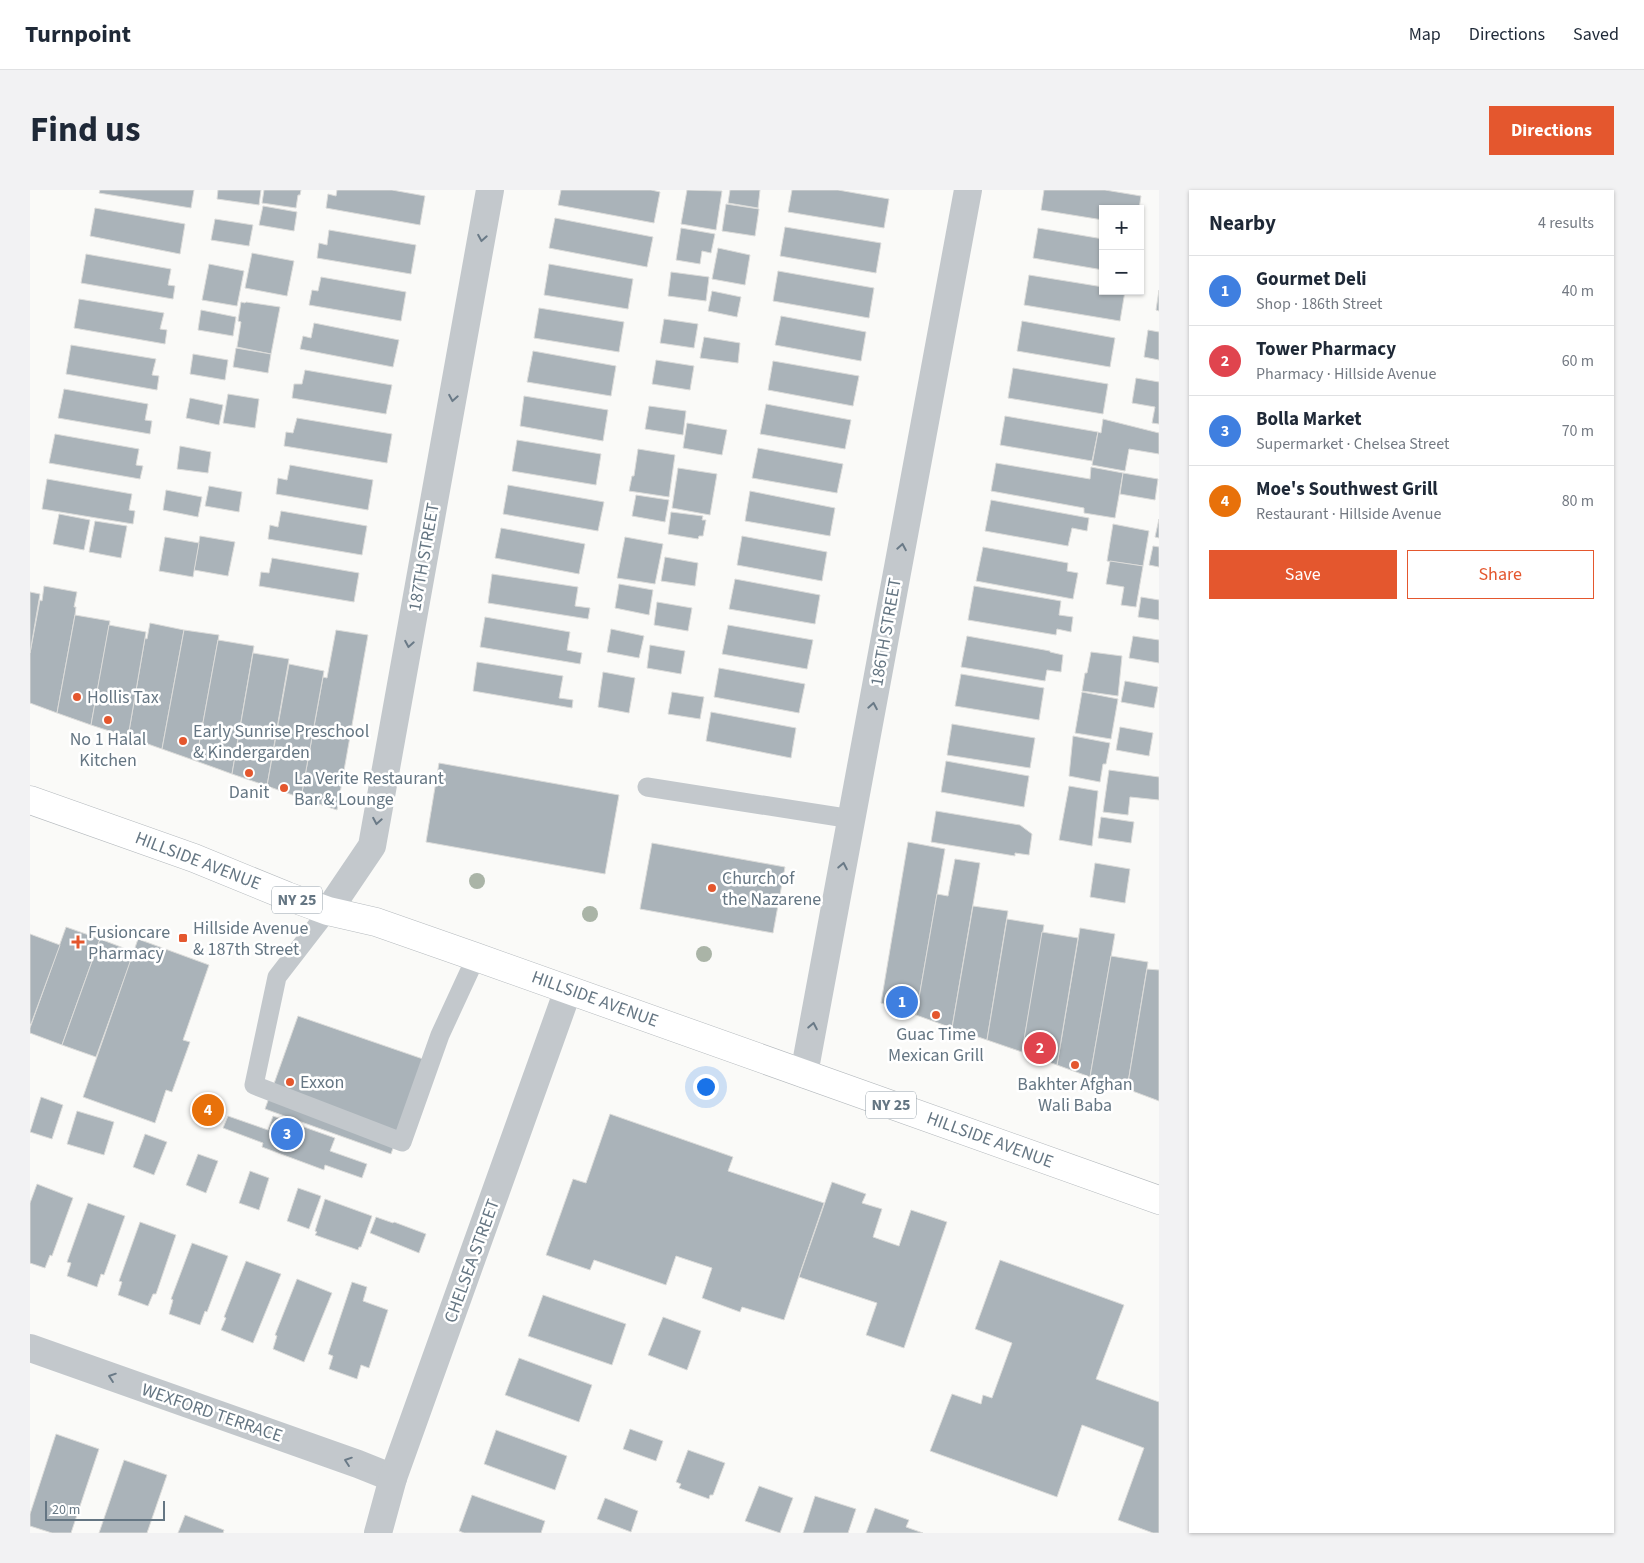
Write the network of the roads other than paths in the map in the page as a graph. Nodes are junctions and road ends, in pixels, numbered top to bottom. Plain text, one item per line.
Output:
1 (490, 190) edge
2 (968, 190) edge
3 (647, 787) dead end
4 (30, 800) edge
5 (852, 820) junction
6 (328, 911) junction
7 (476, 957) junction
8 (568, 990) junction
9 (804, 1074) junction
10 (1159, 1200) edge
11 (30, 1348) edge
12 (393, 1478) junction
13 (378, 1533) edge

1 -> 6 street, 187TH STREET
5 -> 2 street, 186TH STREET
3 - 5 lane
4 - 6 main road, HILLSIDE AVENUE / NY 25
9 -> 5 street, 186TH STREET
6 - 7 main road, HILLSIDE AVENUE / NY 25
6 - 7 lane
7 - 8 main road, HILLSIDE AVENUE / NY 25
8 - 9 main road, HILLSIDE AVENUE / NY 25
8 - 12 street, CHELSEA STREET
9 - 10 main road, HILLSIDE AVENUE / NY 25
12 -> 11 street, WEXFORD TERRACE
12 - 13 street, CHELSEA STREET

